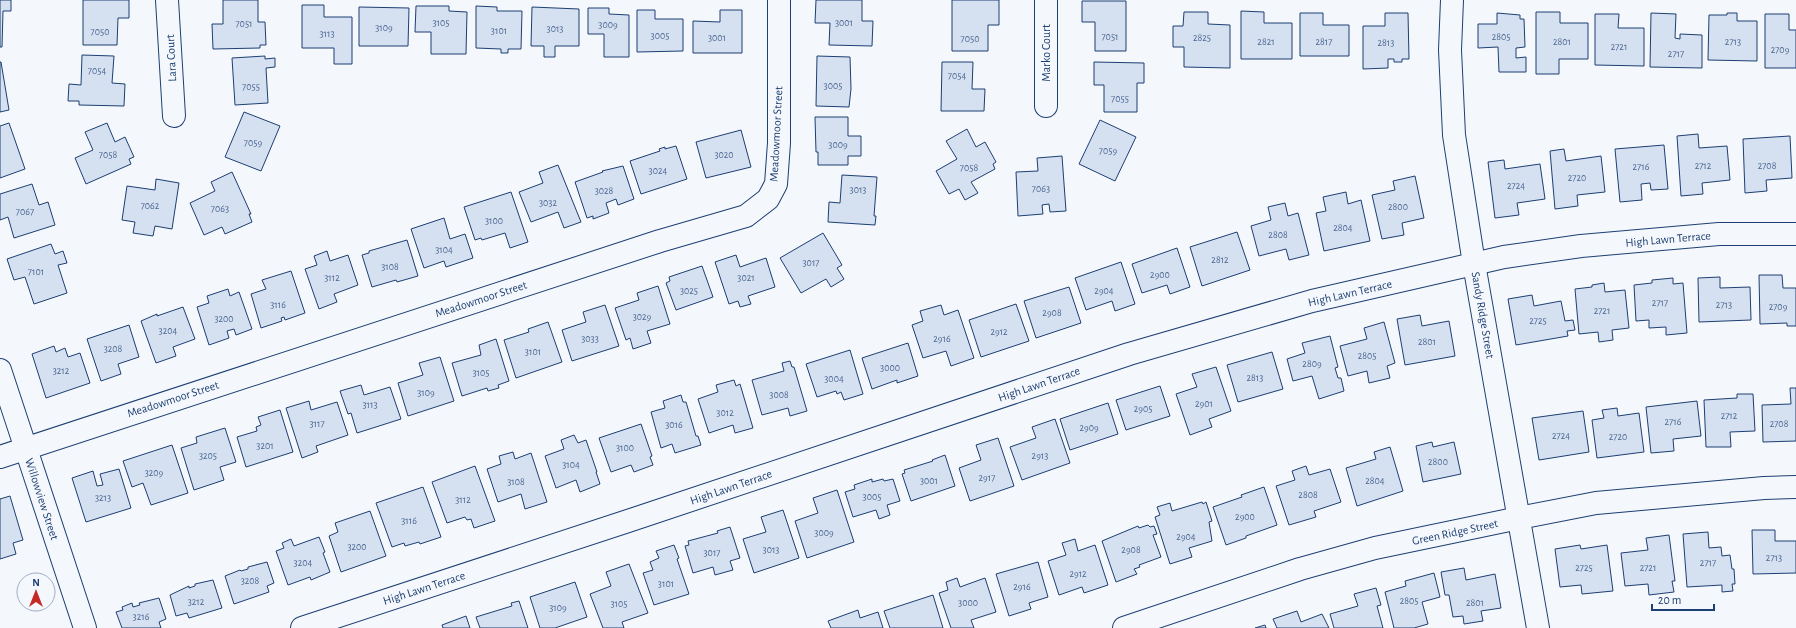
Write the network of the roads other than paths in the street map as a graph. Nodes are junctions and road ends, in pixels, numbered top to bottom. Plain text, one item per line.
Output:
1 (168, 0) edge
2 (779, 0) edge
3 (1046, 0) edge
4 (1452, 0) edge
5 (1046, 106) dead end
6 (174, 116) dead end
7 (1796, 234) edge
8 (1474, 264) junction
9 (0, 370) edge
10 (26, 448) junction
11 (0, 456) edge
12 (1796, 487) edge
13 (1519, 518) junction
14 (85, 628) edge
15 (302, 628) edge
16 (1124, 628) edge
17 (1538, 628) edge

1 - 6 street, Lara Court
2 - 10 street, Meadowmoor Street
3 - 5 street, Marko Court
4 - 8 street, Sandy Ridge Street
7 - 8 street, High Lawn Terrace
8 - 13 street, Sandy Ridge Street
8 - 15 street, High Lawn Terrace
9 - 10 street, Willowview Street
10 - 11 street, Meadowmoor Street
10 - 14 street, Willowview Street
12 - 13 street, Green Ridge Street
13 - 16 street, Green Ridge Street
13 - 17 street, Sandy Ridge Street

